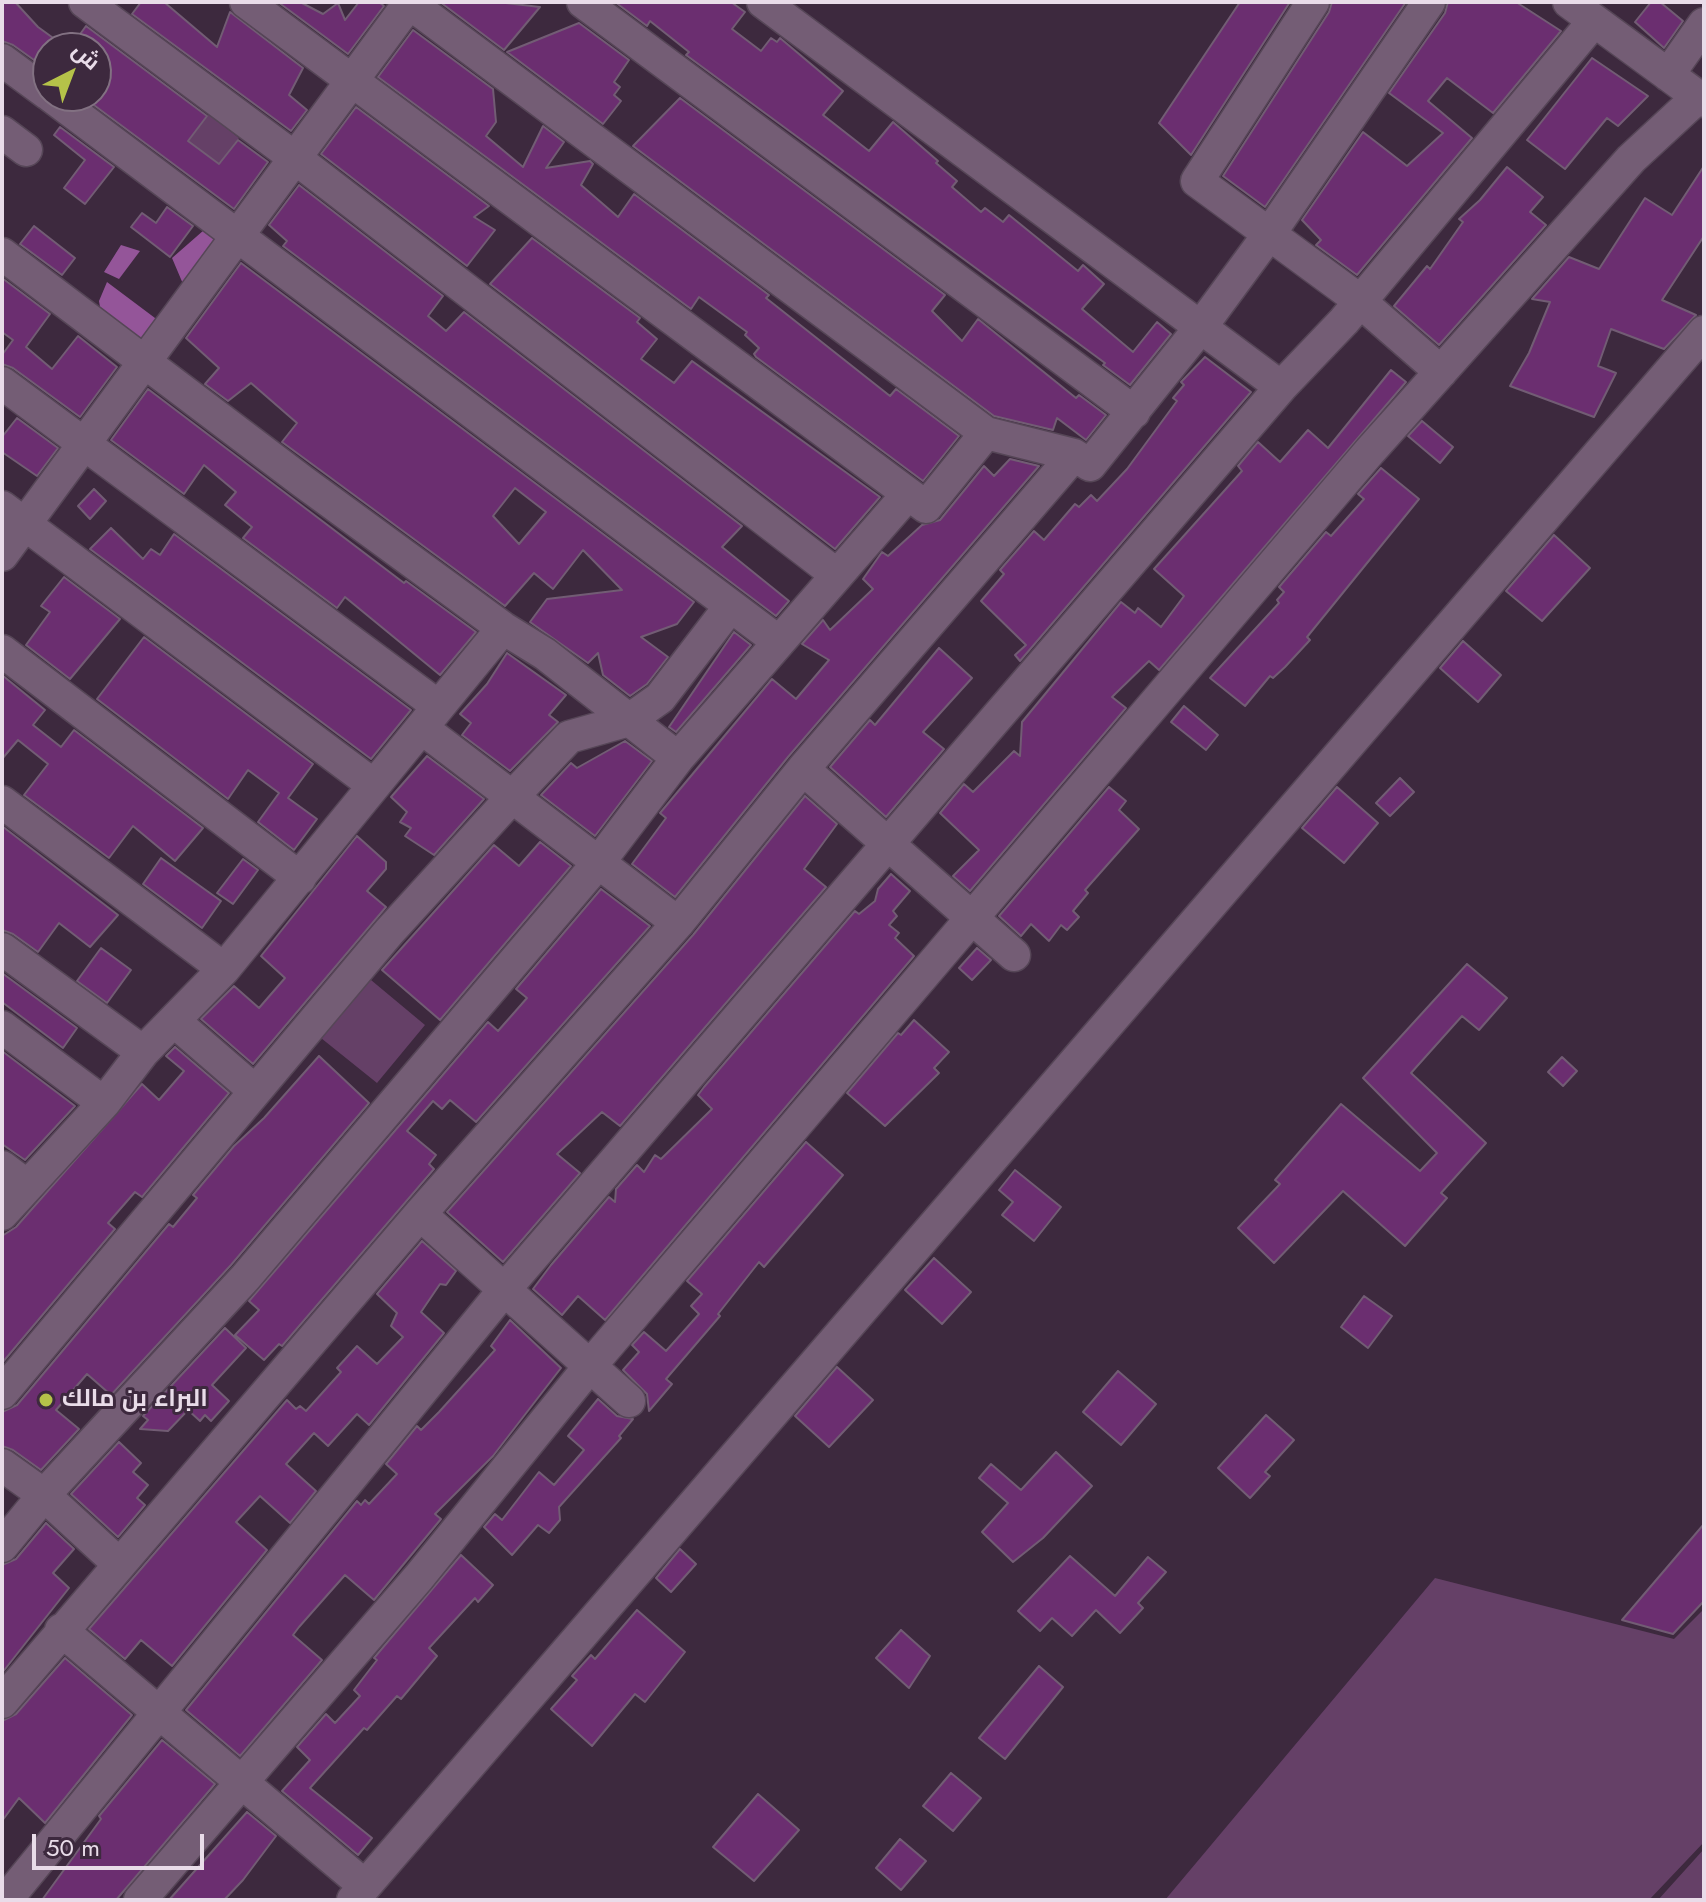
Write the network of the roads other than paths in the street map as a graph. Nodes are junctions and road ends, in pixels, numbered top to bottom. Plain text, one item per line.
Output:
1 (85, 2) edge
2 (246, 2) edge
3 (409, 2) edge
4 (583, 2) edge
5 (763, 2) edge
6 (1313, 2) edge
7 (1429, 2) edge
8 (1582, 12) edge
9 (1704, 24) edge
10 (2, 60) edge
11 (1668, 75) junction
12 (352, 81) junction
13 (32, 82) edge
14 (1701, 99) edge
15 (72, 112) edge
16 (295, 158) junction
17 (1270, 233) junction
18 (238, 235) junction
19 (2, 254) edge
20 (1361, 302) junction
21 (1200, 328) junction
22 (1704, 332) edge
23 (146, 360) junction
24 (1441, 372) junction
25 (2, 383) edge
26 (1281, 387) junction
27 (1134, 412) junction
28 (986, 433) junction
29 (84, 444) junction
30 (1074, 455) junction
31 (908, 494) junction
32 (14, 515) edge
33 (2, 555) edge
34 (837, 575) junction
35 (729, 608) junction
36 (503, 628) junction
37 (779, 642) junction
38 (2, 651) edge
39 (431, 717) junction
40 (629, 720) junction
41 (678, 758) junction
42 (803, 769) junction
43 (372, 784) junction
44 (514, 795) junction
45 (2, 802) edge
46 (888, 844) junction
47 (599, 862) junction
48 (300, 878) junction
49 (972, 918) junction
50 (678, 923) junction
51 (2, 949) edge
52 (1014, 955) dead end
53 (224, 969) junction
54 (174, 1021) junction
55 (2, 1027) edge
56 (143, 1052) junction
57 (255, 1091) junction
58 (104, 1103) junction
59 (15, 1176) edge
60 (2, 1214) edge
61 (420, 1214) junction
62 (504, 1290) junction
63 (590, 1366) junction
64 (2, 1393) edge
65 (629, 1401) dead end
66 (2, 1465) edge
67 (44, 1495) junction
68 (2, 1546) edge
69 (119, 1564) junction
70 (61, 1630) junction
71 (2, 1702) edge
72 (158, 1712) junction
73 (243, 1783) junction
74 (359, 1893) edge
75 (6, 1900) edge
76 (140, 1900) edge

1 - 16 street
2 - 12 street
3 - 12 street
3 - 28 street
4 - 27 street
5 - 21 street
6 - 17 street
7 - 17 street
8 - 11 street
8 - 20 street
9 - 11 street
10 - 13 street
11 - 14 street
12 - 16 street
12 - 31 street
14 - 24 street
15 - 18 street
16 - 18 street
16 - 34 street
17 - 20 street
17 - 21 street
18 - 23 street
18 - 35 street
19 - 23 street
20 - 24 street
20 - 26 street
21 - 26 street
21 - 27 street
22 - 74 street
23 - 29 street
23 - 36 street
24 - 49 street
25 - 29 street
26 - 46 street
27 - 30 street
28 - 30 street
28 - 31 street
29 - 32 street
29 - 39 street
30 - 42 street
31 - 34 street
32 - 33 street
32 - 43 street
34 - 37 street
35 - 37 street
35 - 40 street
36 - 39 street
36 - 40 street
37 - 41 street
38 - 48 street
39 - 43 street
39 - 44 street
40 - 41 street
40 - 44 street
41 - 47 street
42 - 46 street
42 - 50 street
43 - 48 street
44 - 47 street
44 - 57 street
45 - 53 street
46 - 49 street
46 - 62 street
47 - 50 street
47 - 67 street
48 - 53 street
49 - 52 street
49 - 63 street
50 - 61 street
51 - 56 street
53 - 54 street
54 - 56 street
54 - 57 street
55 - 58 street
56 - 58 street
57 - 64 street
58 - 59 street
59 - 60 street
61 - 62 street
61 - 69 street
62 - 63 street
62 - 72 street
63 - 65 street
63 - 73 street
66 - 67 street
67 - 68 street
67 - 69 street
69 - 70 street
70 - 71 street
70 - 72 street
72 - 73 street
72 - 75 street
73 - 74 street
73 - 76 street

